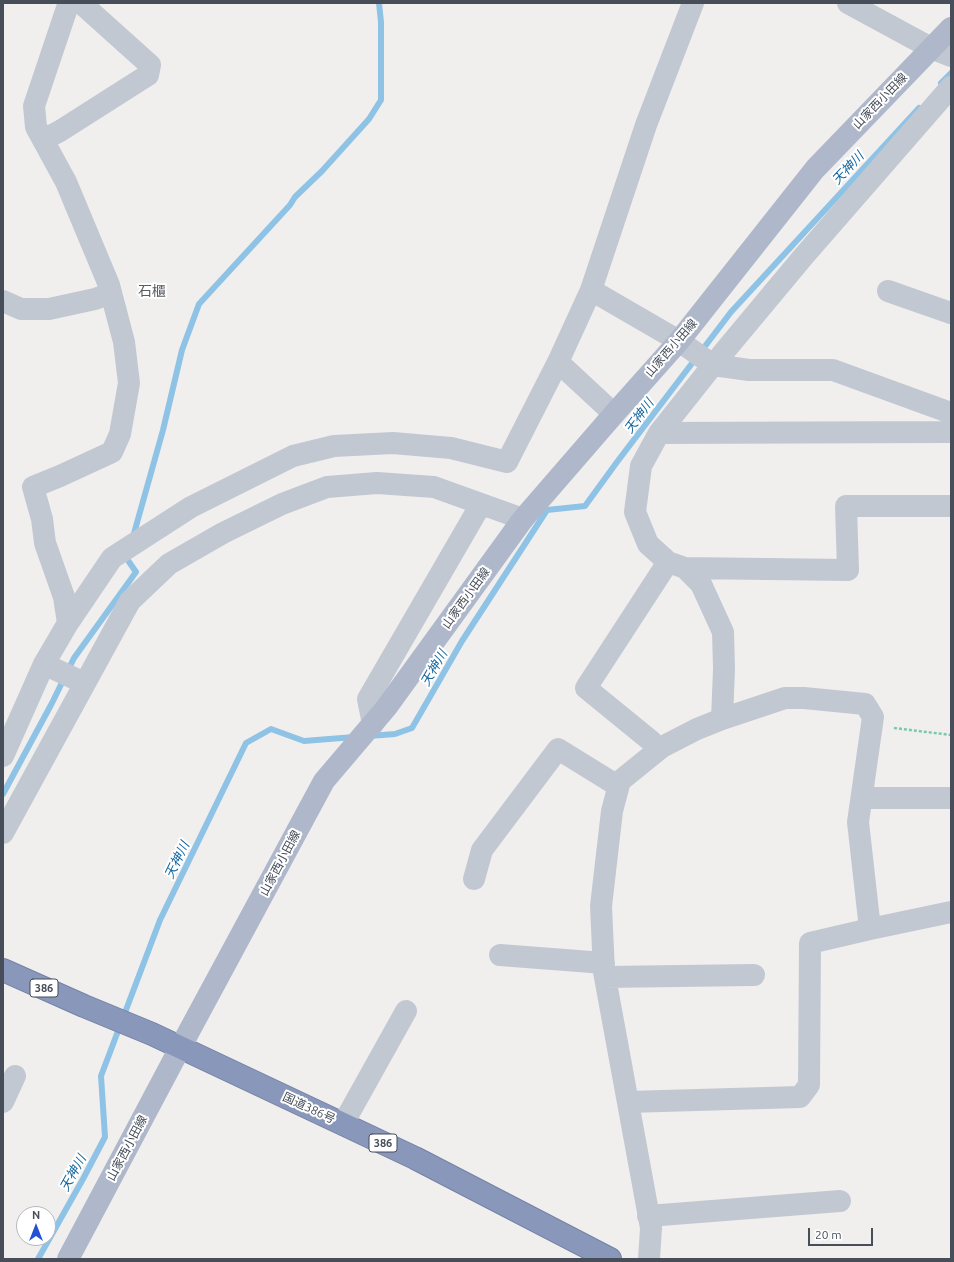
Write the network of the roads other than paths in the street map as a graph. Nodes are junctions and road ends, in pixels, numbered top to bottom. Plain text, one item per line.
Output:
1 (693, 3) edge
2 (848, 3) edge
3 (69, 5) edge
4 (951, 28) edge
5 (931, 48) junction
6 (951, 56) edge
7 (951, 87) edge
8 (43, 140) junction
9 (591, 290) junction
10 (888, 291) dead end
11 (111, 293) junction
12 (3, 301) edge
13 (951, 313) edge
14 (679, 341) junction
15 (558, 362) junction
16 (713, 365) junction
17 (951, 413) edge
18 (614, 414) junction
19 (951, 429) edge
20 (659, 433) junction
21 (481, 504) junction
22 (951, 506) edge
23 (523, 519) junction
24 (677, 565) junction
25 (68, 624) junction
26 (44, 664) junction
27 (84, 683) junction
28 (722, 719) junction
29 (373, 724) junction
30 (658, 750) junction
31 (3, 756) edge
32 (618, 786) junction
33 (862, 798) junction
34 (951, 798) edge
35 (3, 833) edge
36 (474, 879) dead end
37 (951, 912) edge
38 (870, 929) junction
39 (500, 955) dead end
40 (3, 970) edge
41 (605, 970) junction
42 (754, 975) dead end
43 (406, 1011) dead end
44 (180, 1048) junction
45 (15, 1076) dead end
46 (3, 1102) edge
47 (628, 1102) junction
48 (343, 1124) junction
49 (840, 1201) dead end
50 (648, 1216) junction
51 (68, 1259) edge
52 (610, 1259) edge
53 (649, 1259) edge

1 - 9 street
2 - 5 street
3 - 8 street
3 - 8 street
4 - 5 main road, 山家西小田線
5 - 6 street
5 - 14 main road, 山家西小田線
7 - 16 street
8 - 11 street
9 - 14 street
9 - 15 street
10 - 13 street
11 - 12 street
11 - 25 street
14 - 16 street
14 - 18 main road, 山家西小田線
15 - 18 street
15 - 25 street
16 - 17 street
16 - 20 street
18 - 23 main road, 山家西小田線
19 - 20 street
20 - 24 street
21 - 23 street
21 - 27 street
21 - 29 street
22 - 24 street
23 - 29 main road, 山家西小田線
24 - 28 street
24 - 30 street
25 - 26 street
26 - 27 street
26 - 31 street
27 - 35 street
28 - 30 street
28 - 33 street
29 - 44 main road, 山家西小田線
30 - 32 street
32 - 36 street
32 - 41 street
33 - 34 street
33 - 38 street
37 - 38 street
38 - 47 street
39 - 41 street
40 - 44 highway, 国道386号 / 386
41 - 42 street
41 - 47 street
43 - 48 street
44 - 48 highway, 国道386号 / 386
44 - 51 main road, 山家西小田線
45 - 46 street
47 - 50 street
48 - 52 highway, 国道386号 / 386
49 - 50 street
50 - 53 street

